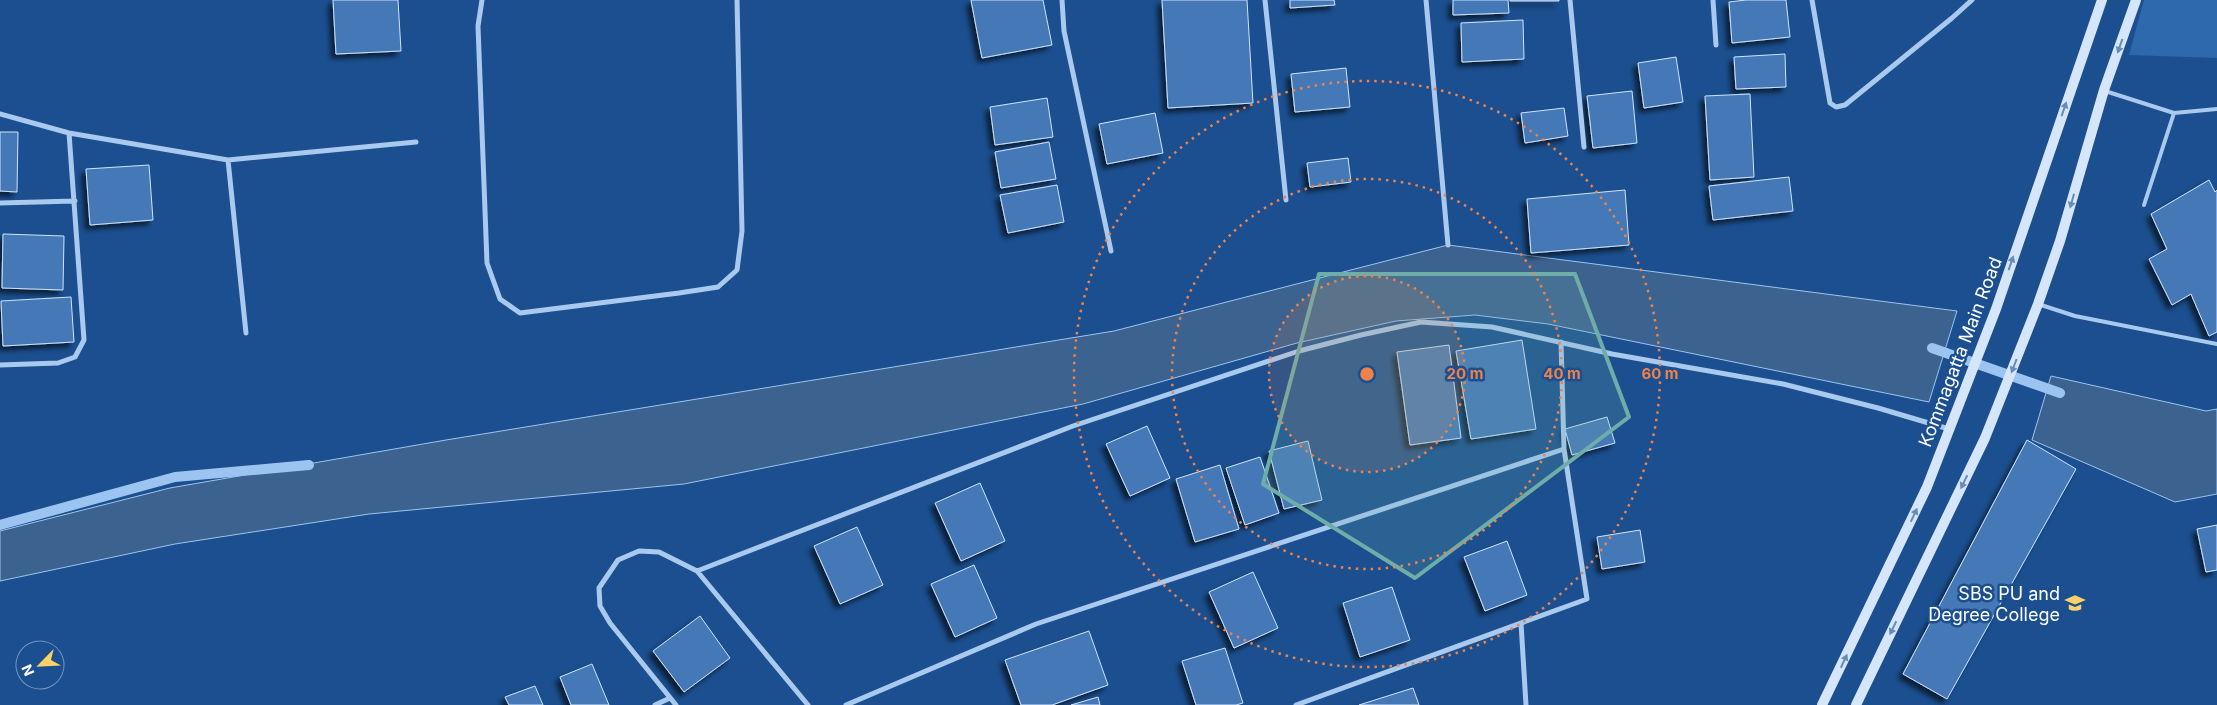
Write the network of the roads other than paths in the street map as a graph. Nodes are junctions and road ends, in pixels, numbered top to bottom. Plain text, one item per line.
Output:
1 (482, 0) edge
2 (737, 0) edge
3 (1062, 0) edge
4 (1265, 0) edge
5 (1426, 0) edge
6 (1570, 0) edge
7 (1713, 0) edge
8 (1812, 0) edge
9 (1972, 0) edge
10 (2102, 0) edge
11 (2136, 0) edge
12 (1716, 45) dead end
13 (2104, 90) junction
14 (2217, 109) edge
15 (2174, 113) junction
16 (0, 114) edge
17 (69, 133) junction
18 (416, 142) dead end
19 (1584, 147) dead end
20 (228, 160) junction
21 (1286, 200) dead end
22 (75, 201) junction
23 (0, 203) edge
24 (2144, 205) dead end
25 (1448, 246) dead end
26 (1111, 250) dead end
27 (2038, 304) junction
28 (246, 334) dead end
29 (1560, 342) junction
30 (2217, 344) edge
31 (0, 365) edge
32 (1949, 430) junction
33 (1564, 449) junction
34 (697, 572) junction
35 (1521, 623) junction
36 (670, 698) junction
37 (654, 705) edge
38 (676, 705) edge
39 (808, 705) edge
40 (846, 705) edge
41 (1296, 705) edge
42 (1526, 705) edge
43 (1822, 705) edge
44 (1856, 705) edge

1 - 2 street
3 - 26 street
4 - 21 street
5 - 25 street
6 - 19 street
7 - 12 street
8 - 9 street
32 -> 10 main road, Kommagatta Main Road
11 -> 13 main road
13 - 15 lane
13 -> 27 main road
14 - 15 lane
15 - 24 lane
16 - 17 street
17 - 20 street
17 - 22 street
18 - 20 street
20 - 28 street
22 - 23 street
22 - 31 street
27 - 30 lane
27 -> 44 main road
29 - 32 street
29 - 33 street
29 - 34 street
43 -> 32 main road, Kommagatta Main Road
33 - 35 street
33 - 40 street
34 - 36 street
34 - 39 street
35 - 41 street
35 - 42 street
36 - 37 street
36 - 38 street

